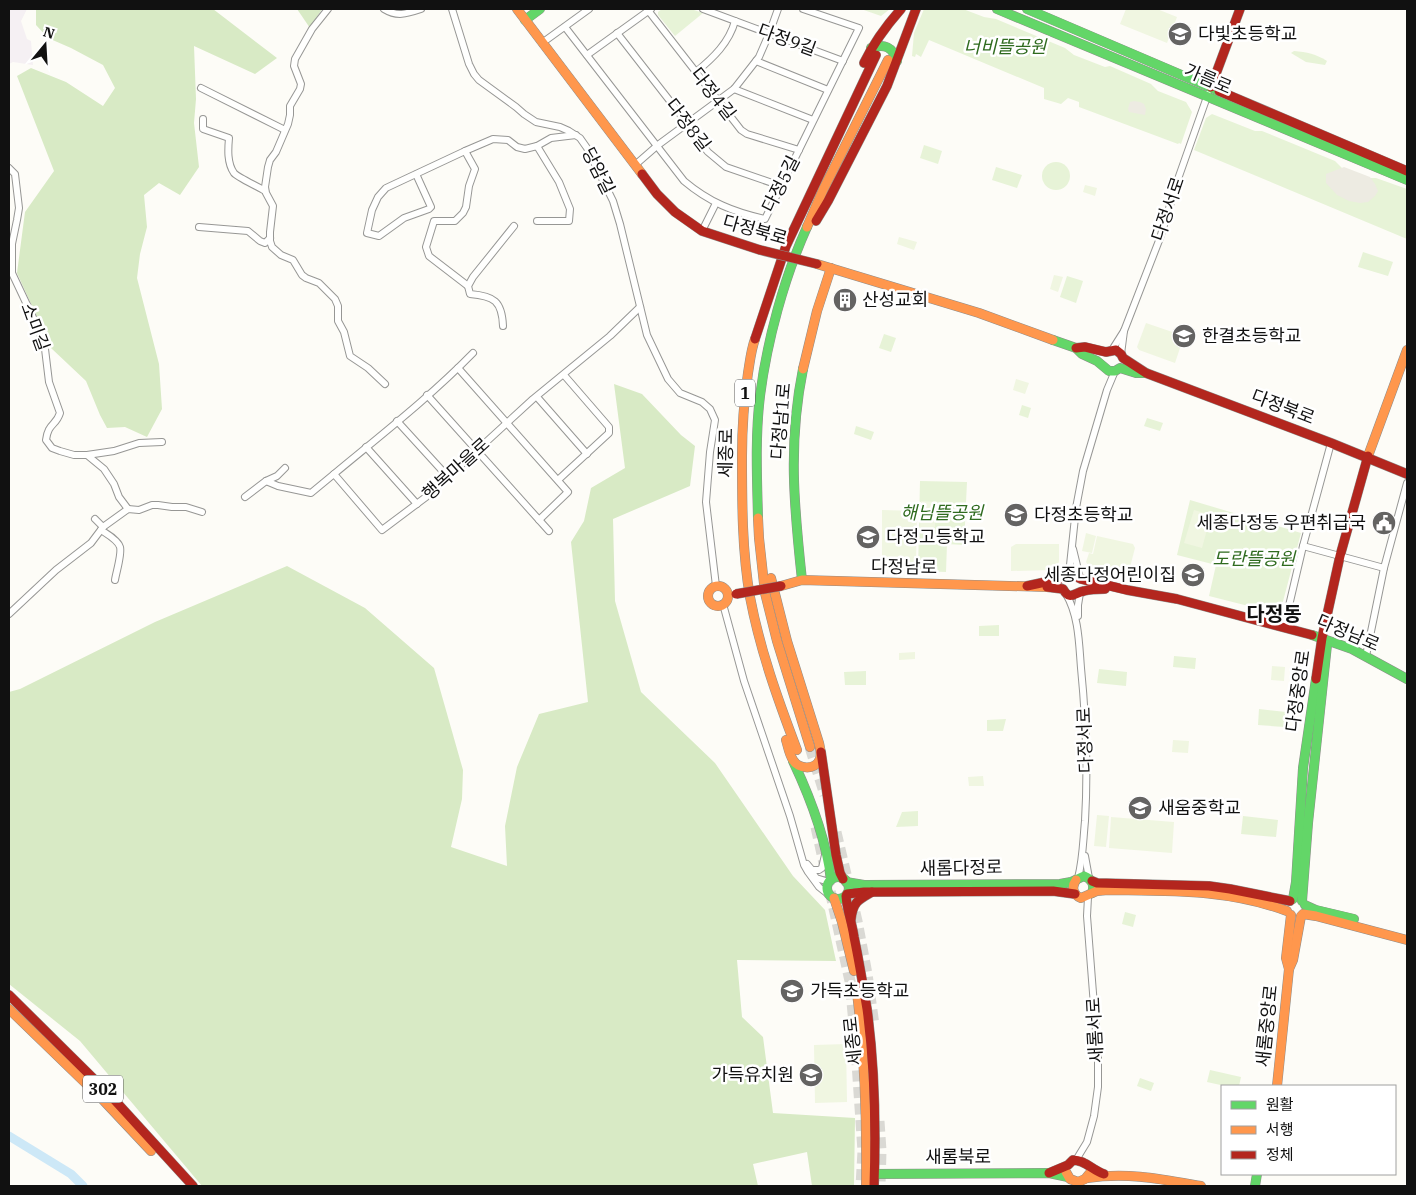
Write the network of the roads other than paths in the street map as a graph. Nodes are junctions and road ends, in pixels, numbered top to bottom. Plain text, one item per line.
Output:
1 (328, 9) edge
2 (384, 9) edge
3 (420, 9) edge
4 (452, 9) edge
5 (517, 9) edge
6 (540, 9) edge
7 (589, 9) edge
8 (649, 9) edge
9 (703, 9) edge
10 (778, 9) edge
11 (803, 9) edge
12 (900, 9) edge
13 (997, 9) edge
14 (1027, 9) edge
15 (1240, 9) edge
16 (916, 10) edge
17 (525, 20) junction
18 (736, 22) junction
19 (565, 27) junction
20 (617, 33) junction
21 (769, 34) junction
22 (542, 43) junction
23 (874, 52) junction
24 (587, 55) junction
25 (756, 61) junction
26 (843, 61) junction
27 (892, 61) junction
28 (696, 72) junction
29 (1211, 87) junction
30 (201, 88) dead end
31 (734, 88) junction
32 (828, 90) junction
33 (1207, 96) junction
34 (718, 100) junction
35 (203, 119) dead end
36 (813, 120) junction
37 (687, 123) junction
38 (285, 130) junction
39 (576, 135) junction
40 (658, 145) junction
41 (537, 146) junction
42 (798, 150) junction
43 (465, 151) junction
44 (635, 165) junction
45 (9, 168) edge
46 (1407, 170) edge
47 (416, 174) junction
48 (1407, 180) edge
49 (781, 186) junction
50 (266, 191) junction
51 (716, 204) junction
52 (431, 207) junction
53 (434, 220) junction
54 (537, 221) dead end
55 (514, 226) dead end
56 (199, 227) dead end
57 (702, 231) junction
58 (270, 238) junction
59 (832, 268) junction
60 (468, 286) junction
61 (640, 307) junction
62 (502, 326) dead end
63 (1124, 331) junction
64 (1076, 348) junction
65 (1407, 350) edge
66 (1109, 351) junction
67 (473, 353) dead end
68 (1122, 356) junction
69 (1407, 362) edge
70 (458, 368) junction
71 (1111, 368) junction
72 (1146, 373) junction
73 (564, 375) junction
74 (385, 384) dead end
75 (427, 395) junction
76 (536, 397) junction
77 (397, 421) junction
78 (507, 424) junction
79 (162, 442) dead end
80 (1331, 443) junction
81 (366, 447) junction
82 (477, 451) junction
83 (587, 454) junction
84 (87, 455) junction
85 (1370, 459) junction
86 (285, 468) dead end
87 (334, 474) junction
88 (1407, 474) edge
89 (448, 477) junction
90 (558, 480) junction
91 (266, 481) junction
92 (1407, 483) edge
93 (742, 484) junction
94 (245, 497) dead end
95 (416, 504) junction
96 (128, 510) junction
97 (758, 510) junction
98 (202, 512) dead end
99 (95, 519) dead end
100 (539, 520) junction
101 (102, 529) junction
102 (549, 531) dead end
103 (1072, 545) junction
104 (1303, 546) junction
105 (1343, 556) junction
106 (1384, 568) junction
107 (1065, 578) junction
108 (1081, 578) junction
109 (115, 580) dead end
110 (802, 580) junction
111 (716, 586) junction
112 (1027, 586) junction
113 (1127, 590) junction
114 (1064, 592) junction
115 (1081, 592) junction
116 (732, 594) junction
117 (722, 604) junction
118 (9, 614) edge
119 (1284, 627) junction
120 (1078, 635) junction
121 (1325, 639) junction
122 (1366, 656) junction
123 (1407, 679) edge
124 (810, 748) tunnel mouth
125 (797, 750) dead end
126 (821, 752) junction
127 (793, 761) junction
128 (1084, 845) junction
129 (826, 846) junction
130 (804, 860) junction
131 (1077, 879) junction
132 (844, 880) junction
133 (1091, 880) junction
134 (830, 881) junction
135 (872, 892) junction
136 (846, 895) junction
137 (1084, 895) junction
138 (831, 896) junction
139 (1299, 906) junction
140 (1289, 913) junction
141 (851, 920) junction
142 (1407, 934) edge
143 (1407, 940) edge
144 (1289, 969) junction
145 (9, 996) edge
146 (9, 1009) edge
147 (1277, 1085) edge
148 (1079, 1163) junction
149 (1049, 1173) junction
150 (870, 1174) junction
151 (1107, 1175) junction
152 (1076, 1182) edge
153 (183, 1186) edge
154 (193, 1186) edge
155 (866, 1186) edge
156 (874, 1186) edge
157 (1201, 1186) edge

1 - 38 street
2 - 3 street
4 - 39 street, 당암길
5 - 17 main road, 다정북로
6 - 17 main road
7 - 19 street
8 - 20 street
8 - 28 street, 다정4길
9 - 18 street, 다정9길
10 - 21 street
11 - 26 street, 다정5길
12 - 23 main road, 세종로
13 - 33 main road, 가름로
14 - 29 main road, 가름로
15 - 29 main road
16 - 27 main road, 세종로
17 - 22 main road, 다정북로
18 - 21 street, 다정9길
18 - 28 street
19 - 22 street
19 - 24 street, 다정5길
20 - 24 street
20 - 37 street, 다정8길
21 - 25 street
21 - 26 street, 다정9길
22 - 44 main road, 다정북로
23 - 27 main road
23 - 93 main road, 세종로 / 1
24 - 40 street, 다정5길
25 - 31 street
25 - 32 street
26 - 32 street, 다정5길
27 - 97 main road, 세종로 / 1
28 - 34 street, 다정4길
29 - 33 street, 다정서로
29 - 46 main road, 가름로
30 - 38 street
31 - 34 street
31 - 36 street
32 - 36 street, 다정5길
33 - 48 main road, 가름로
33 - 63 street, 다정서로
34 - 37 street
34 - 42 street, 다정4길
35 - 50 street
36 - 42 street, 다정5길
37 - 40 street
37 - 49 street, 다정8길
38 - 50 street
39 - 41 street
39 - 61 street, 당암길
40 - 44 street
40 - 51 street, 다정5길
41 - 43 street
41 - 54 street
42 - 49 street, 다정5길
43 - 47 street
43 - 53 street
44 - 57 main road, 다정북로
45 - 84 street, 소미길
47 - 52 street
47 - 52 street
49 - 51 street, 다정5길
50 - 58 street
51 - 57 street
52 - 53 street
53 - 60 street
55 - 60 street
56 - 58 street
57 - 59 main road, 다정북로, bridge
58 - 74 street
59 - 64 main road, 다정북로
59 - 110 main road, 다정남1로
60 - 62 street
61 - 73 street, 행복마을로
61 - 111 street, 당암길
63 - 66 street
63 - 68 street
64 - 66 main road
64 - 71 main road
65 - 85 main road, 다정중앙로
66 - 68 main road
66 - 71 main road
67 - 70 street
68 - 71 main road
68 - 72 main road
69 - 85 main road, 다정중앙로
70 - 75 street
70 - 78 street
71 - 72 main road
71 - 103 street
72 - 80 main road, 다정북로
73 - 76 street, 행복마을로
73 - 83 street
75 - 77 street
75 - 82 street
76 - 78 street, 행복마을로
76 - 83 street
77 - 81 street
77 - 89 street
78 - 82 street, 행복마을로
78 - 90 street
79 - 84 street, 소미길
80 - 85 main road, 다정북로
80 - 104 street
81 - 87 street
81 - 95 street
82 - 89 street, 행복마을로
82 - 100 street
83 - 90 street
84 - 96 street
85 - 88 main road, 다정북로
85 - 105 main road, 다정중앙로
86 - 91 street
87 - 91 street
87 - 95 street, 행복마을로
89 - 95 street, 행복마을로
90 - 100 street
91 - 94 street
92 - 106 street
93 - 125 main road, 세종로 / 1
93 - 127 main road
96 - 98 street
96 - 101 street
97 - 124 main road, 세종로 / 1
97 - 126 main road
99 - 101 street
100 - 102 street
101 - 109 street
101 - 118 street
103 - 107 street
103 - 108 street
104 - 105 street
104 - 119 street
105 - 106 street
105 - 121 main road, 다정중앙로
106 - 122 street
107 - 108 main road
107 - 112 main road
107 - 114 main road
108 - 113 main road
108 - 115 main road
110 - 112 main road, 다정남로
110 - 116 main road, 다정남로, bridge
111 - 116 main road
111 - 117 main road
112 - 114 main road
113 - 115 main road
113 - 119 main road, 다정남로
114 - 115 main road
114 - 120 street
115 - 120 street
116 - 117 main road
117 - 130 street
119 - 121 main road, 다정남로
120 - 128 street, 다정서로
121 - 122 main road, 다정남로
121 - 139 main road, 다정중앙로
122 - 123 main road, 다정남로
126 - 127 main road
126 - 132 main road
127 - 129 main road
128 - 131 street
128 - 133 street
129 - 130 street
129 - 134 main road
130 - 134 street
130 - 138 street
131 - 132 main road, 새롬다정로
131 - 133 main road
131 - 137 main road
132 - 134 main road
132 - 136 main road
133 - 137 main road
133 - 139 main road
134 - 138 main road
135 - 136 main road, 새롬다정로
135 - 137 main road, 새롬다정로
135 - 141 main road
136 - 138 main road
136 - 141 main road, 세종로
137 - 140 main road, 새롬다정로
137 - 148 street, 새롬서로
138 - 150 main road, 세종로
139 - 140 main road, 새롬다정로
139 - 140 main road, 새롬중앙로
139 - 142 main road
139 - 143 main road
139 - 144 main road, 새롬중앙로
140 - 144 main road, 새롬중앙로
141 - 150 main road, 세종로
144 - 147 main road, 새롬중앙로
145 - 154 main road, 302
146 - 153 main road, 302
148 - 149 main road, 새롬북로
148 - 151 main road
148 - 152 main road
148 - 152 main road
149 - 150 main road, 새롬북로
149 - 152 main road, 새롬북로
150 - 155 main road, 세종로
150 - 156 main road, 세종로
151 - 152 main road, 새롬북로
151 - 157 main road, 새롬북로

